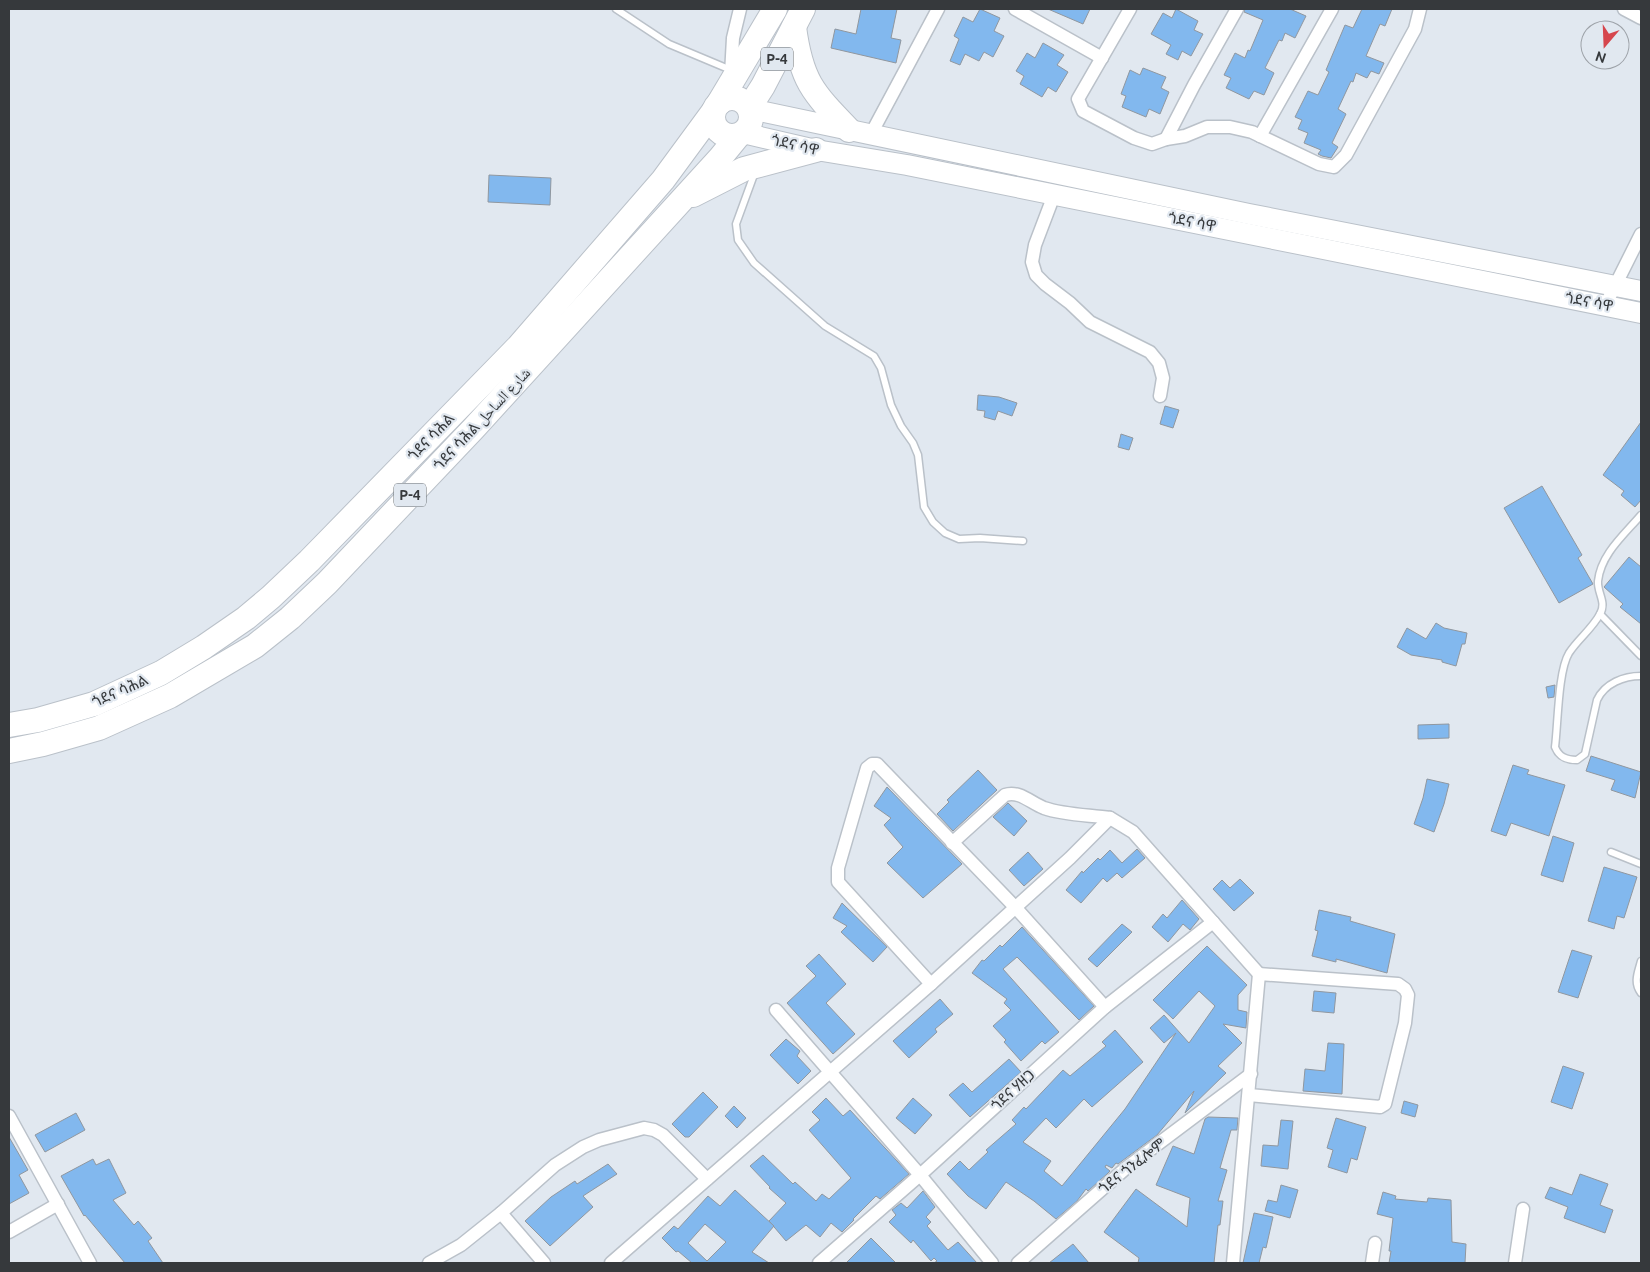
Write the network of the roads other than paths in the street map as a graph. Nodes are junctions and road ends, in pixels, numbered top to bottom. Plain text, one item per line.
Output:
1 (616, 9) edge
2 (740, 9) edge
3 (775, 9) edge
4 (938, 9) edge
5 (1015, 9) edge
6 (1130, 9) edge
7 (1237, 9) edge
8 (1332, 9) edge
9 (1420, 9) edge
10 (1624, 9) edge
11 (799, 18) edge
12 (1641, 18) edge
13 (1102, 58) junction
14 (723, 92) junction
15 (749, 109) junction
16 (860, 132) junction
17 (741, 135) junction
18 (1260, 136) junction
19 (1166, 139) junction
20 (816, 150) junction
21 (757, 166) junction
22 (1054, 194) junction
23 (678, 203) junction
24 (631, 218) junction
25 (650, 234) junction
26 (1641, 234) edge
27 (1615, 286) junction
28 (1641, 291) edge
29 (1605, 306) junction
30 (1641, 313) edge
31 (483, 384) junction
32 (1160, 396) dead end
33 (500, 400) junction
34 (1641, 515) edge
35 (1023, 540) dead end
36 (1600, 614) junction
37 (1641, 656) edge
38 (1641, 676) edge
39 (9, 726) edge
40 (9, 751) edge
41 (1110, 818) junction
42 (952, 843) junction
43 (1611, 852) dead end
44 (1641, 864) edge
45 (1015, 908) junction
46 (1213, 922) junction
47 (1641, 961) edge
48 (1259, 974) junction
49 (931, 984) junction
50 (1641, 993) edge
51 (1104, 1007) junction
52 (776, 1010) dead end
53 (830, 1071) junction
54 (1251, 1074) junction
55 (1249, 1095) junction
56 (9, 1116) edge
57 (920, 1175) junction
58 (707, 1179) junction
59 (58, 1204) junction
60 (1523, 1209) dead end
61 (501, 1213) junction
62 (9, 1232) edge
63 (1375, 1243) dead end
64 (90, 1263) edge
65 (429, 1263) edge
66 (544, 1263) edge
67 (611, 1263) edge
68 (818, 1263) edge
69 (992, 1263) edge
70 (1018, 1263) edge
71 (1233, 1263) edge
72 (1372, 1263) edge
73 (1515, 1263) edge

1 - 14 lane
2 - 14 street
3 - 14 highway, ጎደና ሳሕል / P-4
4 - 16 street
5 - 13 street
6 - 13 street
7 - 19 street
8 - 18 street
9 - 18 street
10 - 12 street
11 - 15 highway, P-4
11 - 16 highway
13 - 19 street
14 - 15 highway
14 - 17 highway
14 - 24 highway, ጎደና ሳሕል / P-4
15 - 16 main road, ጎደና ሳዋ
15 - 17 highway
16 - 27 main road, ጎደና ሳዋ
17 - 20 main road, ጎደና ሳዋ
17 - 23 highway, ጎደና ሳሕል شارع الساحل / P-4
18 - 19 street
20 - 21 highway
20 - 22 main road, ጎደና ሳዋ
21 - 23 highway
21 - 35 lane
22 - 29 main road, ጎደና ሳዋ
22 - 32 street
23 - 25 highway, ጎደና ሳሕል شارع الساحل / P-4
24 - 25 highway
24 - 31 highway, ጎደና ሳሕል / P-4
25 - 33 highway, ጎደና ሳሕል شارع الساحل / P-4
26 - 27 street
27 - 28 main road, ጎደና ሳዋ
27 - 29 street
29 - 30 main road, ጎደና ሳዋ
31 - 33 highway
31 - 39 highway, ጎደና ሳሕል / P-4
33 - 40 highway, ጎደና ሳሕል شارع الساحل / P-4
34 - 36 lane
36 - 37 lane
36 - 38 lane
41 - 42 street
41 - 45 street
41 - 46 street
42 - 45 street
42 - 49 street
43 - 44 lane
45 - 49 street
45 - 51 street
46 - 48 street
46 - 51 street, ጎደና ሃዘጋ
47 - 50 lane
48 - 54 street
48 - 55 street
49 - 53 street
51 - 57 street, ጎደና ሃዘጋ
52 - 53 street
53 - 57 street
53 - 58 street
54 - 55 street
54 - 70 street, ጎደና ጎንፈሎም
55 - 71 street
56 - 59 street
57 - 68 street, ጎደና ሃዘጋ
57 - 69 street
58 - 61 street
58 - 67 street
59 - 62 street
59 - 64 street
60 - 73 street
61 - 65 street
61 - 66 street
63 - 72 street

